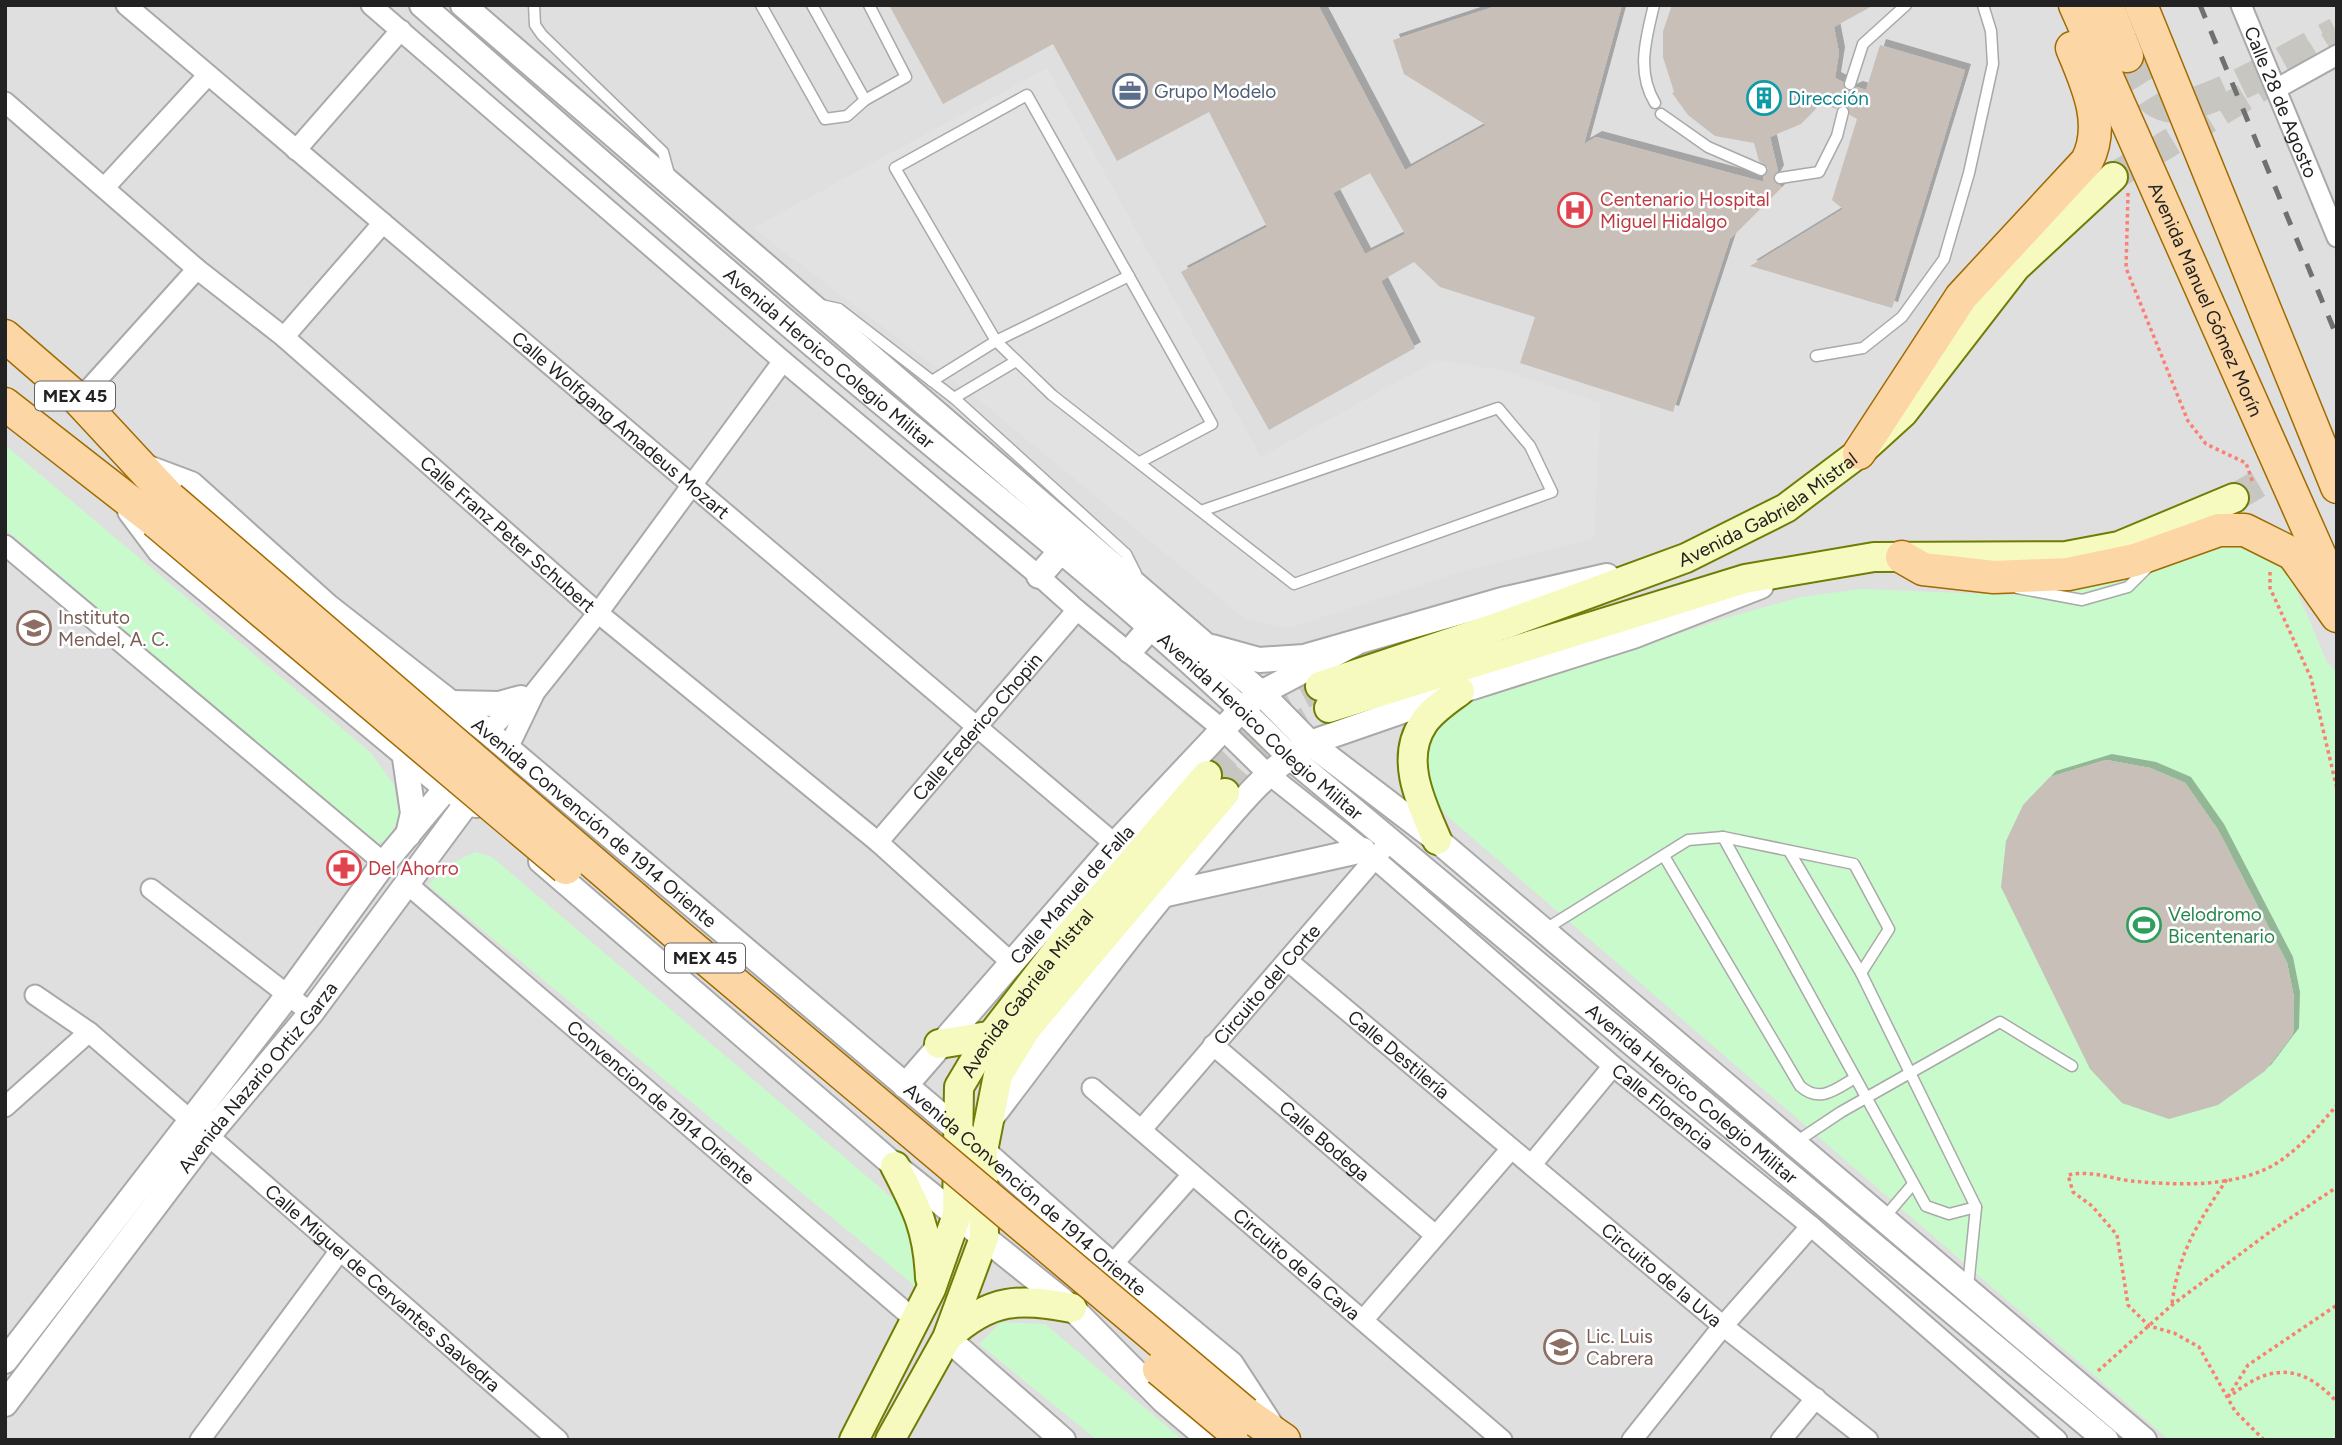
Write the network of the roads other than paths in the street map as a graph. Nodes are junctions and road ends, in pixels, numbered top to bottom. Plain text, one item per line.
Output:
1 (126, 5) edge
2 (371, 5) edge
3 (422, 5) edge
4 (463, 5) edge
5 (761, 5) edge
6 (812, 5) edge
7 (869, 5) edge
8 (1654, 5) edge
9 (1906, 5) edge
10 (1983, 5) edge
11 (2141, 5) edge
12 (2241, 5) edge
13 (531, 7) edge
14 (2078, 13) edge
15 (401, 30) junction
16 (2337, 55) edge
17 (2127, 56) tunnel mouth
18 (208, 75) junction
19 (2084, 78) junction
20 (1850, 84) dead end
21 (2276, 89) junction
22 (865, 100) junction
23 (5, 102) edge
24 (1654, 103) dead end
25 (1843, 112) dead end
26 (1661, 114) dead end
27 (296, 150) junction
28 (1761, 170) dead end
29 (1780, 178) dead end
30 (2118, 181) tunnel mouth
31 (673, 186) junction
32 (105, 187) junction
33 (383, 223) junction
34 (2337, 237) edge
35 (197, 269) junction
36 (1129, 276) junction
37 (807, 302) junction
38 (5, 337) edge
39 (284, 337) junction
40 (996, 341) junction
41 (1816, 356) dead end
42 (783, 360) junction
43 (1016, 361) junction
44 (932, 382) junction
45 (954, 398) junction
46 (79, 400) junction
47 (5, 404) edge
48 (1859, 453) junction
49 (1140, 462) junction
50 (138, 464) junction
51 (2337, 486) edge
52 (691, 488) junction
53 (2244, 492) tunnel mouth
54 (118, 495) junction
55 (162, 510) junction
56 (1201, 511) junction
57 (5, 545) edge
58 (1060, 552) junction
59 (1902, 557) junction
60 (1686, 558) junction
61 (1811, 567) junction
62 (1040, 576) junction
63 (2337, 594) edge
64 (1145, 595) junction
65 (1077, 610) junction
66 (598, 613) junction
67 (2337, 616) edge
68 (1150, 628) junction
69 (1201, 644) junction
70 (1354, 644) junction
71 (1129, 651) junction
72 (1460, 691) junction
73 (528, 695) junction
74 (1251, 701) junction
75 (452, 703) junction
76 (975, 727) junction
77 (1222, 729) junction
78 (488, 732) junction
79 (1310, 743) junction
80 (507, 750) junction
81 (404, 751) junction
82 (1289, 756) junction
83 (1267, 773) junction
84 (458, 794) junction
85 (408, 835) junction
86 (1723, 836) junction
87 (1392, 840) junction
88 (1437, 840) junction
89 (878, 842) junction
90 (1115, 844) junction
91 (1789, 851) junction
92 (1369, 854) junction
93 (1664, 856) junction
94 (384, 863) junction
95 (406, 883) junction
96 (151, 889) dead end
97 (1162, 895) junction
98 (1544, 931) junction
99 (1289, 961) junction
100 (1013, 964) junction
101 (1861, 973) junction
102 (35, 995) dead end
103 (288, 995) junction
104 (311, 1013) junction
105 (89, 1032) junction
106 (994, 1035) junction
107 (939, 1044) junction
108 (1213, 1045) junction
109 (1613, 1066) junction
110 (2071, 1066) dead end
111 (1911, 1075) junction
112 (1855, 1078) junction
113 (905, 1086) junction
114 (1092, 1088) dead end
115 (1866, 1098) junction
116 (5, 1107) edge
117 (991, 1118) junction
118 (1142, 1129) junction
119 (198, 1130) junction
120 (957, 1130) junction
121 (1794, 1143) junction
122 (1510, 1150) junction
123 (983, 1151) junction
124 (1532, 1164) junction
125 (895, 1166) junction
126 (1191, 1176) junction
127 (1913, 1184) junction
128 (1976, 1207) junction
129 (957, 1215) junction
130 (1883, 1219) junction
131 (1811, 1226) junction
132 (1435, 1235) junction
133 (984, 1238) junction
134 (339, 1252) junction
135 (1112, 1265) junction
136 (931, 1289) junction
137 (1968, 1291) junction
138 (1072, 1308) junction
139 (1364, 1319) junction
140 (915, 1320) junction
141 (1723, 1326) junction
142 (947, 1338) junction
143 (5, 1361) edge
144 (1816, 1398) junction
145 (5, 1404) edge
146 (1232, 1431) edge
147 (2044, 1436) edge
148 (1280, 1437) edge
149 (1493, 1437) edge
150 (200, 1440) edge
151 (558, 1440) edge
152 (854, 1440) edge
153 (890, 1440) edge
154 (1063, 1440) edge
155 (1632, 1440) edge
156 (1781, 1440) edge
157 (1868, 1440) edge
158 (2106, 1440) edge
159 (2144, 1440) edge

1 - 18 street, Calle Wolfgang Amadeus Mozart
2 - 15 street, Avenida Heroico Colegio Militar
3 - 58 street, Avenida Heroico Colegio Militar
4 - 31 street, Avenida Heroico Colegio Militar
5 - 22 lane
6 - 22 lane
7 - 22 lane
8 - 24 lane
9 - 20 lane
10 - 41 lane
11 - 51 main road
12 - 21 street, Calle 28 de Agosto
13 - 31 lane
14 - 17 main road
14 - 19 main road
14 - 19 main road
14 - 63 main road, Avenida Manuel Gómez Morín
15 - 27 street
15 - 42 street, Avenida Heroico Colegio Militar
16 - 21 street
18 - 27 street, Calle Wolfgang Amadeus Mozart
18 - 32 street
19 - 48 main road
21 - 34 street, Calle 28 de Agosto
23 - 32 street, Calle Franz Peter Schubert
25 - 29 lane
26 - 28 lane
27 - 33 street, Calle Wolfgang Amadeus Mozart
30 - 48 main road, Avenida Gabriela Mistral
31 - 37 street, Avenida Heroico Colegio Militar
32 - 35 street, Calle Franz Peter Schubert
33 - 39 street
33 - 52 street, Calle Wolfgang Amadeus Mozart
35 - 39 street, Calle Franz Peter Schubert
35 - 46 street
36 - 40 lane
36 - 40 lane
36 - 49 lane
37 - 44 lane
37 - 64 street, Avenida Heroico Colegio Militar
38 - 46 main road, Avenida Convención de 1914 Oriente / MEX 45
39 - 66 street, Calle Franz Peter Schubert
40 - 43 lane
40 - 44 lane
42 - 52 street
42 - 62 street, Avenida Heroico Colegio Militar
43 - 45 lane
43 - 49 lane
44 - 45 lane
45 - 64 lane
46 - 50 main road, Avenida Convención de 1914 Oriente / MEX 45
47 - 54 main road, Avenida Convención de 1914 Oriente / MEX 45
48 - 60 main road, Avenida Gabriela Mistral
49 - 56 lane
50 - 55 main road, Avenida Convención de 1914 Oriente / MEX 45
50 - 75 street, Avenida Convención de 1914 Oriente
52 - 66 street
52 - 76 street, Calle Wolfgang Amadeus Mozart
53 - 59 main road, Avenida Gabriela Mistral
54 - 55 main road, Avenida Convención de 1914 Oriente / MEX 45
54 - 81 street, Avenida Convención de 1914 Oriente
55 - 146 main road, Avenida Convención de 1914 Oriente / MEX 45, bridge
56 - 56 lane
57 - 94 street
58 - 62 street
58 - 68 street, Avenida Heroico Colegio Militar
59 - 61 main road, Avenida Gabriela Mistral
59 - 67 main road
60 - 61 main road, Avenida Gabriela Mistral
60 - 70 street
61 - 72 street, Avenida Gabriela Mistral
62 - 65 street, Avenida Heroico Colegio Militar
64 - 69 street, Avenida Heroico Colegio Militar
65 - 71 street, Avenida Heroico Colegio Militar
65 - 76 street, Calle Federico Chopin
66 - 73 street
66 - 89 street, Calle Franz Peter Schubert
68 - 71 street
68 - 74 street, Avenida Heroico Colegio Militar
69 - 70 street
69 - 74 street, Avenida Heroico Colegio Militar
70 - 74 street, Calle Manuel de Falla
71 - 77 street, Avenida Heroico Colegio Militar
72 - 79 street, Avenida Gabriela Mistral
72 - 88 main road
73 - 75 street
73 - 78 street
73 - 80 street
74 - 77 street, Calle Manuel de Falla
74 - 79 street, Avenida Heroico Colegio Militar
74 - 82 street, Avenida Heroico Colegio Militar
75 - 78 street, Avenida Convención de 1914 Oriente
76 - 89 street, Calle Federico Chopin
76 - 90 street, Calle Wolfgang Amadeus Mozart
77 - 83 street, Avenida Heroico Colegio Militar
77 - 90 street, Calle Manuel de Falla
78 - 80 street, Avenida Convención de 1914 Oriente
78 - 84 street, Avenida Nazario Ortiz Garza
79 - 82 street
79 - 88 street, Avenida Heroico Colegio Militar
80 - 84 street, Avenida Nazario Ortiz Garza
80 - 113 street, Avenida Convención de 1914 Oriente
81 - 84 street, Avenida Convención de 1914 Oriente
81 - 85 street
82 - 83 street
82 - 87 street, Avenida Heroico Colegio Militar
83 - 92 street, Calle Florencia
83 - 97 street
84 - 85 street, Avenida Nazario Ortiz Garza
84 - 95 street, Avenida Nazario Ortiz Garza
84 - 125 street, Avenida Convención de 1914 Oriente
85 - 94 street, Avenida Nazario Ortiz Garza
86 - 91 lane
86 - 93 lane
86 - 112 lane
87 - 92 street, Circuito del Corte
87 - 158 street, Avenida Heroico Colegio Militar
88 - 98 street, Avenida Heroico Colegio Militar
89 - 100 street, Calle Franz Peter Schubert
90 - 100 street, Calle Manuel de Falla
91 - 101 lane
91 - 101 lane
92 - 97 street
92 - 99 street, Circuito del Corte
92 - 109 street, Calle Florencia
93 - 98 lane
93 - 112 lane
94 - 103 street, Avenida Nazario Ortiz Garza
95 - 104 street, Avenida Nazario Ortiz Garza
95 - 140 street, Convencion de 1914 Oriente
96 - 103 street
97 - 117 street
98 - 121 street, Avenida Heroico Colegio Militar
99 - 108 street, Circuito del Corte
99 - 122 street, Calle Destilería
100 - 107 street, Calle Manuel de Falla
101 - 111 lane
102 - 105 street, Calle Miguel de Cervantes Saavedra
103 - 104 street
103 - 119 street, Avenida Nazario Ortiz Garza
104 - 119 street, Avenida Nazario Ortiz Garza
105 - 116 street
105 - 119 street, Calle Miguel de Cervantes Saavedra
106 - 107 main road
106 - 117 main road, Avenida Gabriela Mistral
106 - 120 main road, Avenida Gabriela Mistral
107 - 113 street, Calle Manuel de Falla
108 - 118 street, Circuito del Corte
108 - 132 street, Calle Bodega
109 - 124 street
109 - 131 street, Calle Florencia
110 - 111 lane
111 - 115 lane
111 - 128 lane
112 - 115 lane
113 - 120 street, Avenida Convención de 1914 Oriente
114 - 118 street, Circuito de la Cava
115 - 121 lane
115 - 127 lane
117 - 123 main road, Avenida Gabriela Mistral
118 - 126 street, Circuito de la Cava
119 - 134 street, Calle Miguel de Cervantes Saavedra
119 - 143 street, Avenida Nazario Ortiz Garza
119 - 145 street, Avenida Nazario Ortiz Garza
120 - 123 street, Avenida Convención de 1914 Oriente
120 - 129 main road, Avenida Gabriela Mistral
121 - 130 street, Avenida Heroico Colegio Militar
122 - 124 street, Circuito de la Uva
122 - 132 street
123 - 133 main road, Avenida Gabriela Mistral
123 - 135 street, Avenida Convención de 1914 Oriente
124 - 141 street, Circuito de la Uva
125 - 129 street, Avenida Convención de 1914 Oriente
125 - 136 main road
126 - 135 street
126 - 139 street, Circuito de la Cava
127 - 128 lane
127 - 130 lane
128 - 137 lane
129 - 133 street, Avenida Convención de 1914 Oriente
129 - 136 main road, Avenida Gabriela Mistral
130 - 137 street, Avenida Heroico Colegio Militar
131 - 141 street
131 - 147 street, Calle Florencia
132 - 139 street
133 - 138 street, Avenida Convención de 1914 Oriente
133 - 142 main road, Avenida Gabriela Mistral
134 - 150 street
134 - 151 street, Calle Miguel de Cervantes Saavedra
135 - 148 street, Avenida Convención de 1914 Oriente
136 - 140 main road, Avenida Gabriela Mistral
137 - 159 street, Avenida Heroico Colegio Militar
138 - 142 main road
138 - 146 street, Avenida Convención de 1914 Oriente
139 - 149 street, Circuito de la Cava
140 - 152 main road, Avenida Gabriela Mistral
141 - 144 street, Circuito de la Uva
141 - 155 street
142 - 153 main road, Avenida Gabriela Mistral
142 - 154 street
144 - 156 street
144 - 157 street, Circuito de la Uva
146 - 148 main road, Avenida Convención de 1914 Oriente / MEX 45

